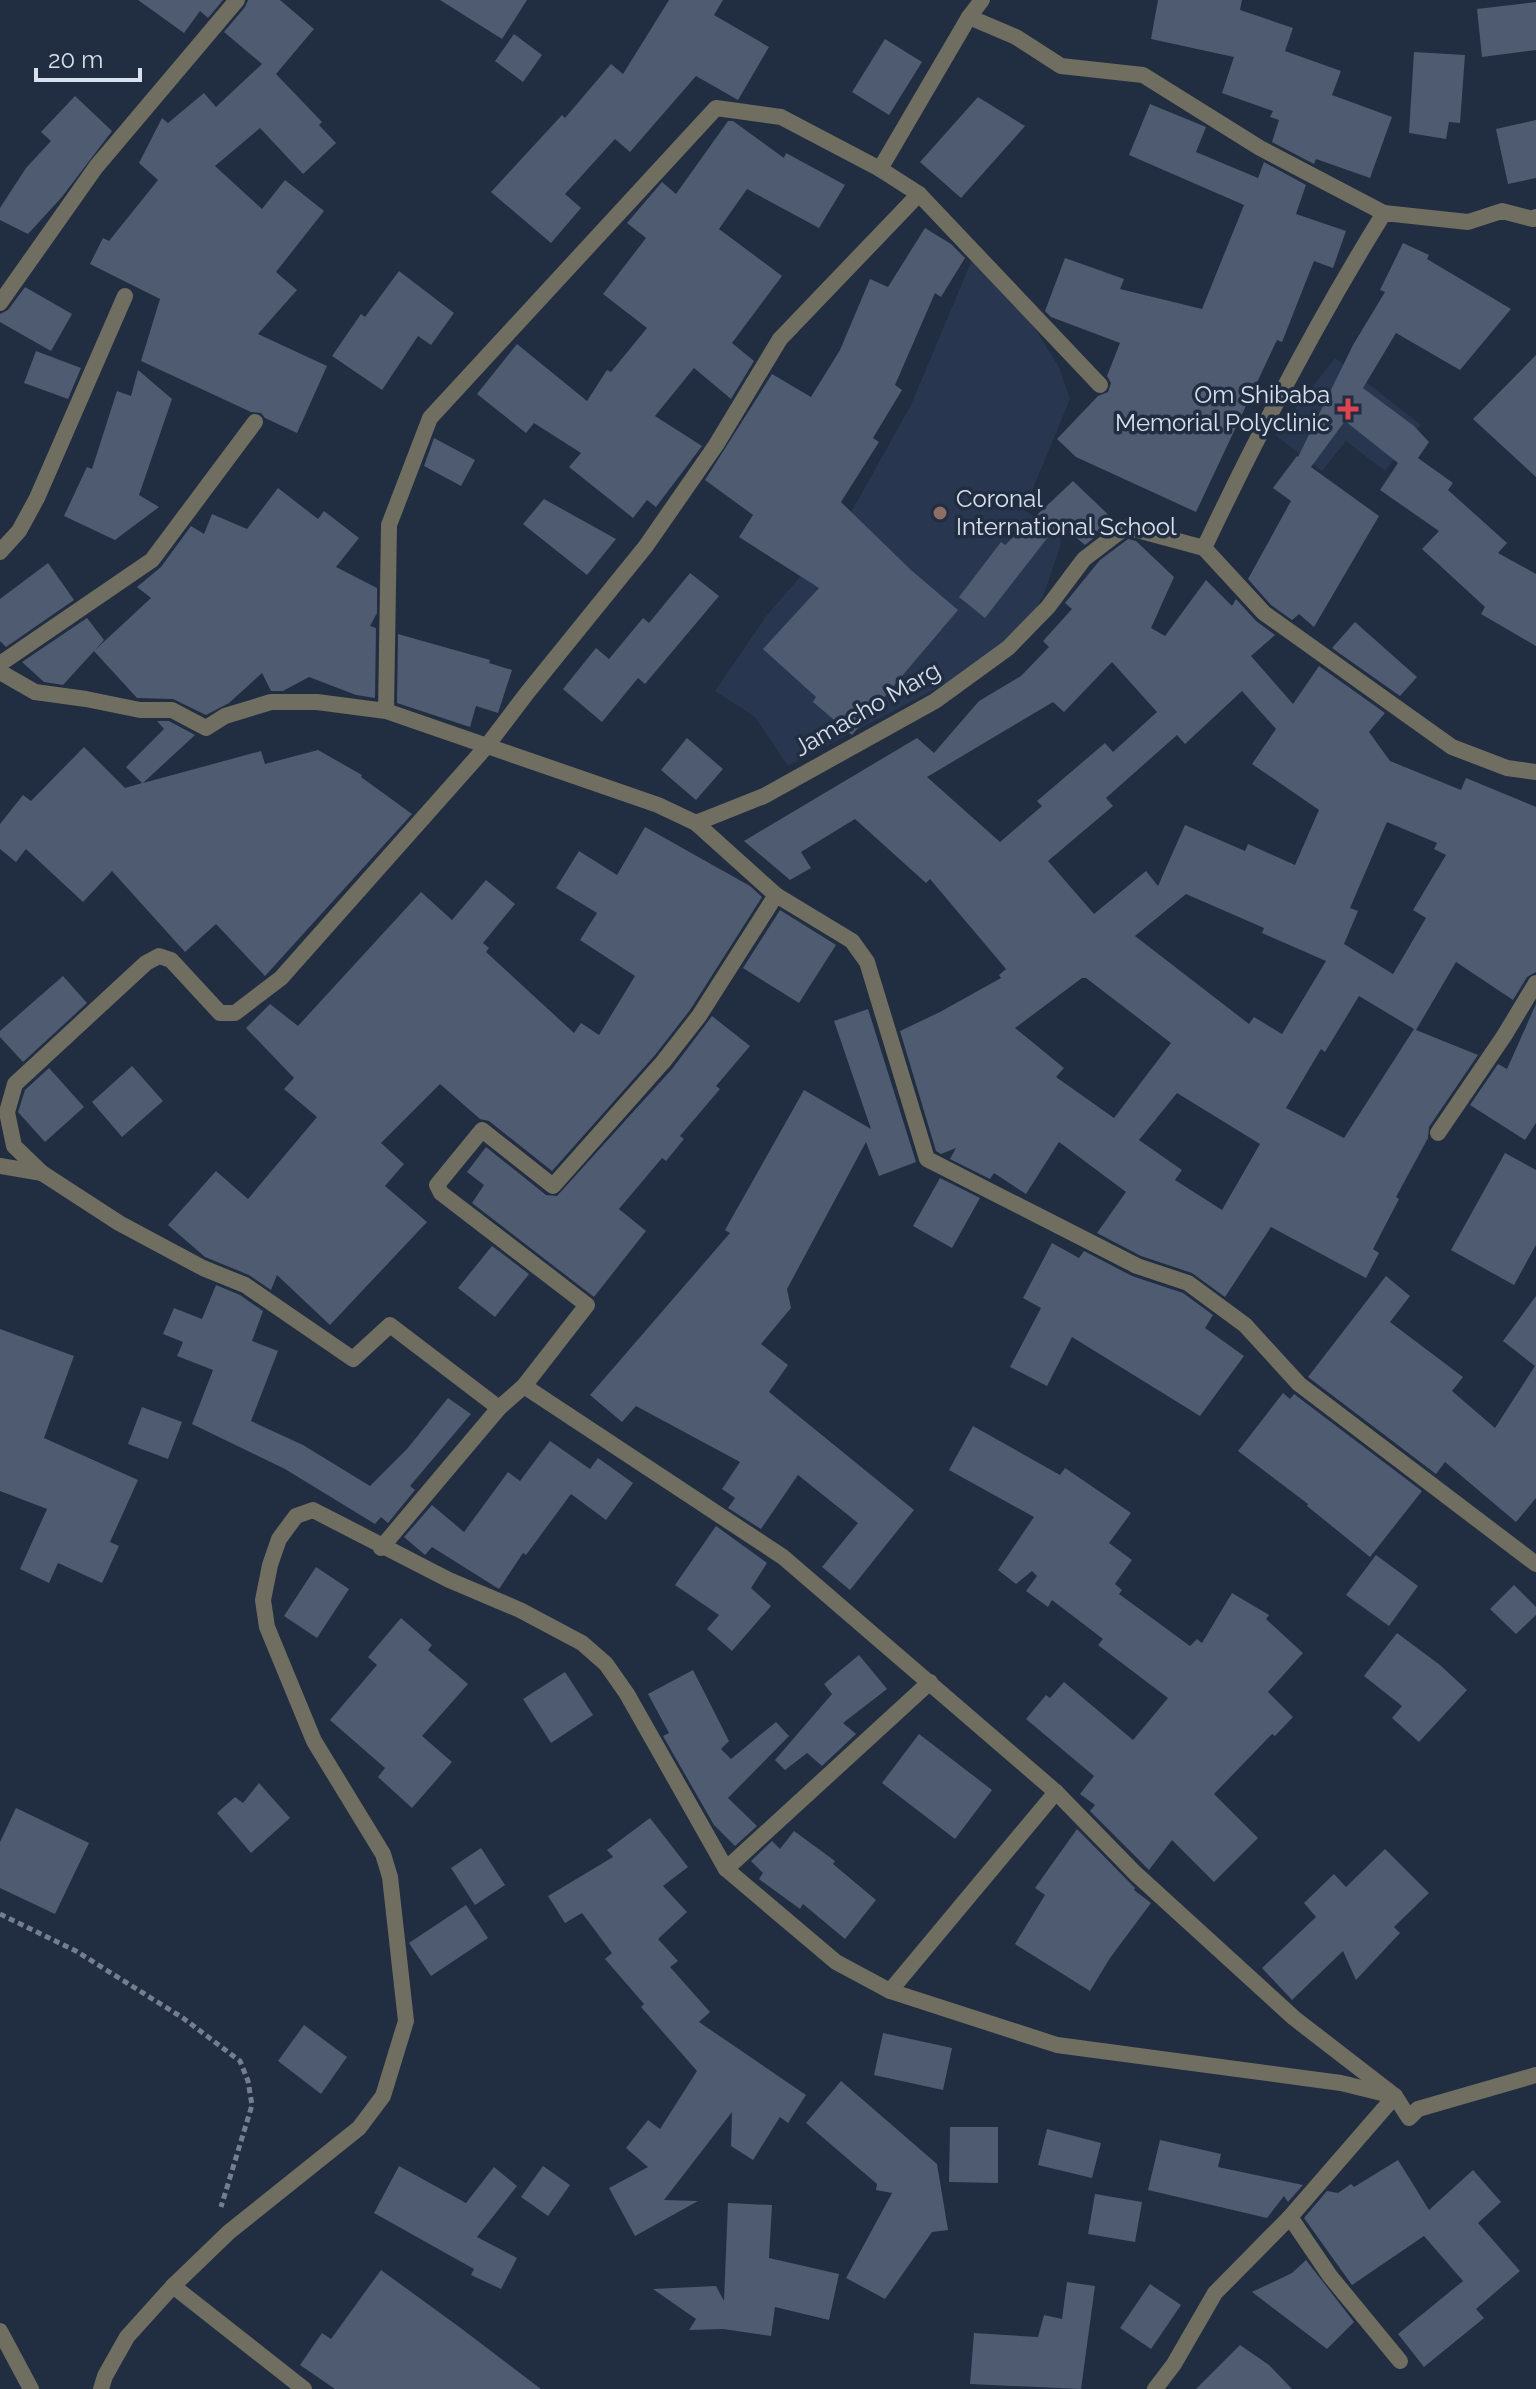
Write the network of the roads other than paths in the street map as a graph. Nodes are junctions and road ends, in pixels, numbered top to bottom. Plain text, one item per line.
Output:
1 (237, 0) edge
2 (982, 0) edge
3 (969, 17) junction
4 (880, 169) junction
5 (919, 194) junction
6 (1384, 213) junction
7 (1536, 217) edge
8 (125, 296) dead end
9 (0, 303) edge
10 (1100, 385) dead end
11 (255, 422) dead end
12 (1204, 548) junction
13 (0, 552) edge
14 (0, 664) edge
15 (0, 672) edge
16 (386, 711) junction
17 (486, 747) junction
18 (1536, 772) edge
19 (696, 823) junction
20 (776, 895) junction
21 (1536, 983) edge
22 (1438, 1133) dead end
23 (0, 1166) edge
24 (42, 1173) junction
25 (524, 1386) junction
26 (499, 1408) junction
27 (381, 1548) junction
28 (1536, 1564) edge
29 (930, 1682) junction
30 (1056, 1792) junction
31 (726, 1869) junction
32 (890, 1991) junction
33 (1536, 2075) edge
34 (1395, 2096) junction
35 (1290, 2217) junction
36 (173, 2286) junction
37 (0, 2331) edge
38 (1400, 2361) dead end
39 (31, 2389) edge
40 (101, 2389) edge
41 (304, 2389) edge
42 (1155, 2389) edge

1 - 9 street
2 - 3 street
3 - 4 street
3 - 6 street
4 - 5 street
4 - 16 street
5 - 10 street
5 - 17 street
6 - 7 street
6 - 12 street
8 - 13 street
11 - 14 street
12 - 18 street
12 - 19 street, Jamacho Marg
15 - 16 street
16 - 17 street
17 - 19 street
17 - 24 street
19 - 20 street
20 - 25 street
20 - 28 street
21 - 22 street
23 - 24 street
24 - 26 street
25 - 26 street
25 - 29 street
26 - 27 street
27 - 31 street
27 - 36 street
29 - 30 street
29 - 31 street
30 - 32 street
30 - 34 street
31 - 32 street
32 - 34 street
33 - 34 street
34 - 35 street
35 - 38 street
35 - 42 street
36 - 40 street
36 - 41 street
37 - 39 street

